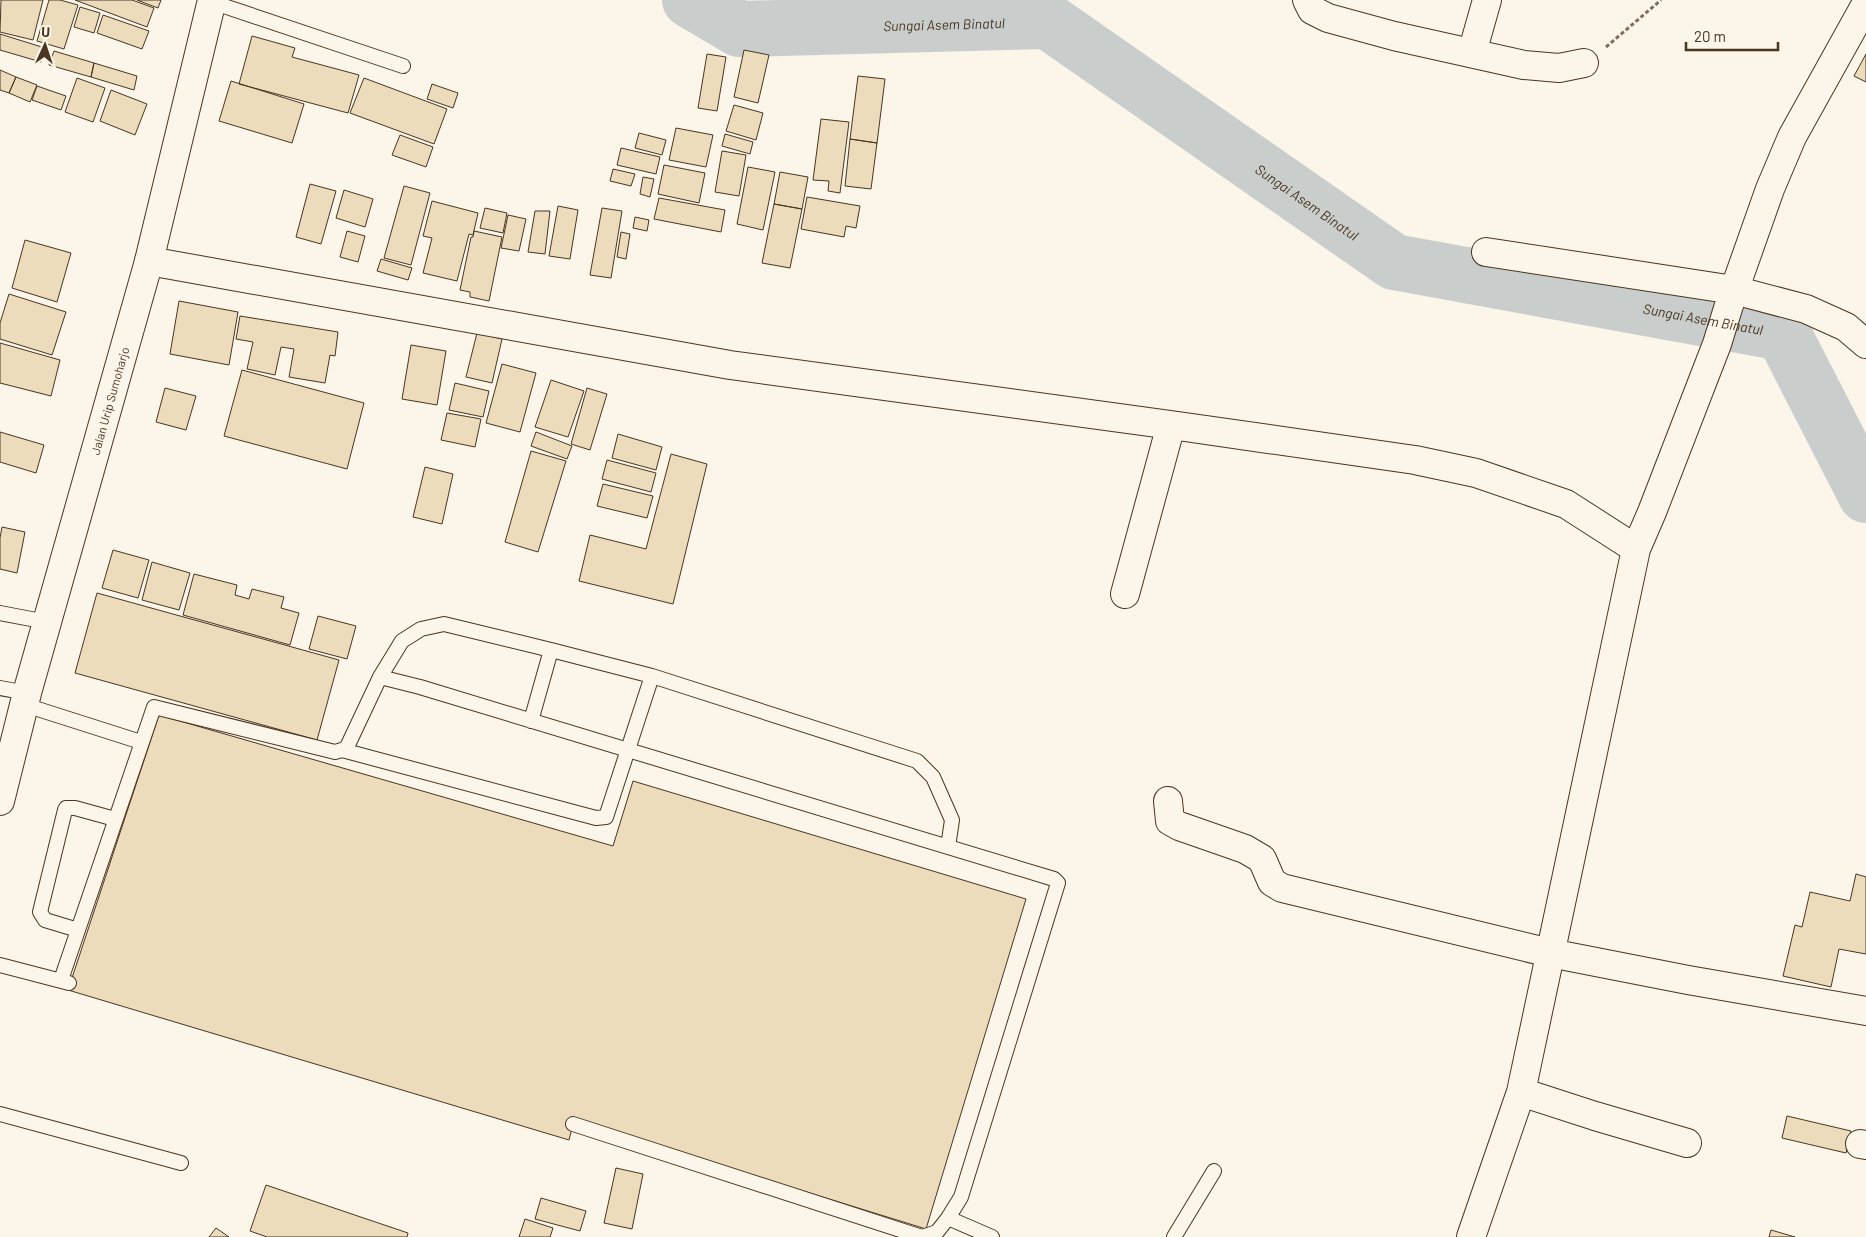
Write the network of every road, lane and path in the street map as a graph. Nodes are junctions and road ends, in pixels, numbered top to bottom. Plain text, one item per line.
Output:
1 (1307, 0) edge
2 (1487, 0) edge
3 (1661, 0) edge
4 (212, 1) edge
5 (1866, 4) edge
6 (1472, 53) junction
7 (1584, 63) joint
8 (403, 66) dead end
9 (1486, 252) dead end
10 (149, 261) junction
11 (1732, 297) junction
12 (1866, 344) edge
13 (1171, 425) junction
14 (1636, 549) junction
15 (1125, 594) dead end
16 (0, 613) edge
17 (47, 622) junction
18 (551, 650) junction
19 (652, 676) junction
20 (380, 678) junction
21 (0, 688) edge
22 (26, 699) junction
23 (531, 721) junction
24 (141, 742) junction
25 (342, 750) junction
26 (628, 751) junction
27 (1, 795) edge
28 (1168, 801) dead end
29 (115, 819) junction
30 (948, 847) junction
31 (78, 930) junction
32 (1550, 953) junction
33 (0, 965) edge
34 (1866, 1011) edge
35 (1521, 1092) junction
36 (0, 1114) edge
37 (573, 1124) dead end
38 (1686, 1143) dead end
39 (181, 1162) dead end
40 (1214, 1171) dead end
41 (948, 1218) junction
42 (992, 1237) edge
43 (1174, 1237) edge
44 (1471, 1237) edge

1 - 6 street
2 - 6 street
3 - 7 path
4 - 8 lane
4 - 10 street, Jalan Urip Sumoharjo
5 - 11 street
6 - 7 street
9 - 11 street
10 - 13 street
10 - 17 street, Jalan Urip Sumoharjo
11 - 12 street
11 - 14 street
13 - 14 street
13 - 15 street
14 - 32 street
16 - 17 lane
17 - 22 street, Jalan Urip Sumoharjo
18 - 19 lane
18 - 20 lane
18 - 23 lane
19 - 26 lane
19 - 30 lane
20 - 23 lane
20 - 25 lane
21 - 22 lane
22 - 24 lane
22 - 27 street, Jalan Urip Sumoharjo
23 - 26 lane
24 - 25 lane
24 - 29 lane
25 - 26 lane
26 - 30 lane
28 - 32 street
29 - 31 lane
29 - 31 lane
30 - 41 lane
31 - 33 lane
32 - 34 street
32 - 35 street
35 - 38 street
35 - 44 street
36 - 39 lane
37 - 41 lane
40 - 43 lane
41 - 42 lane

